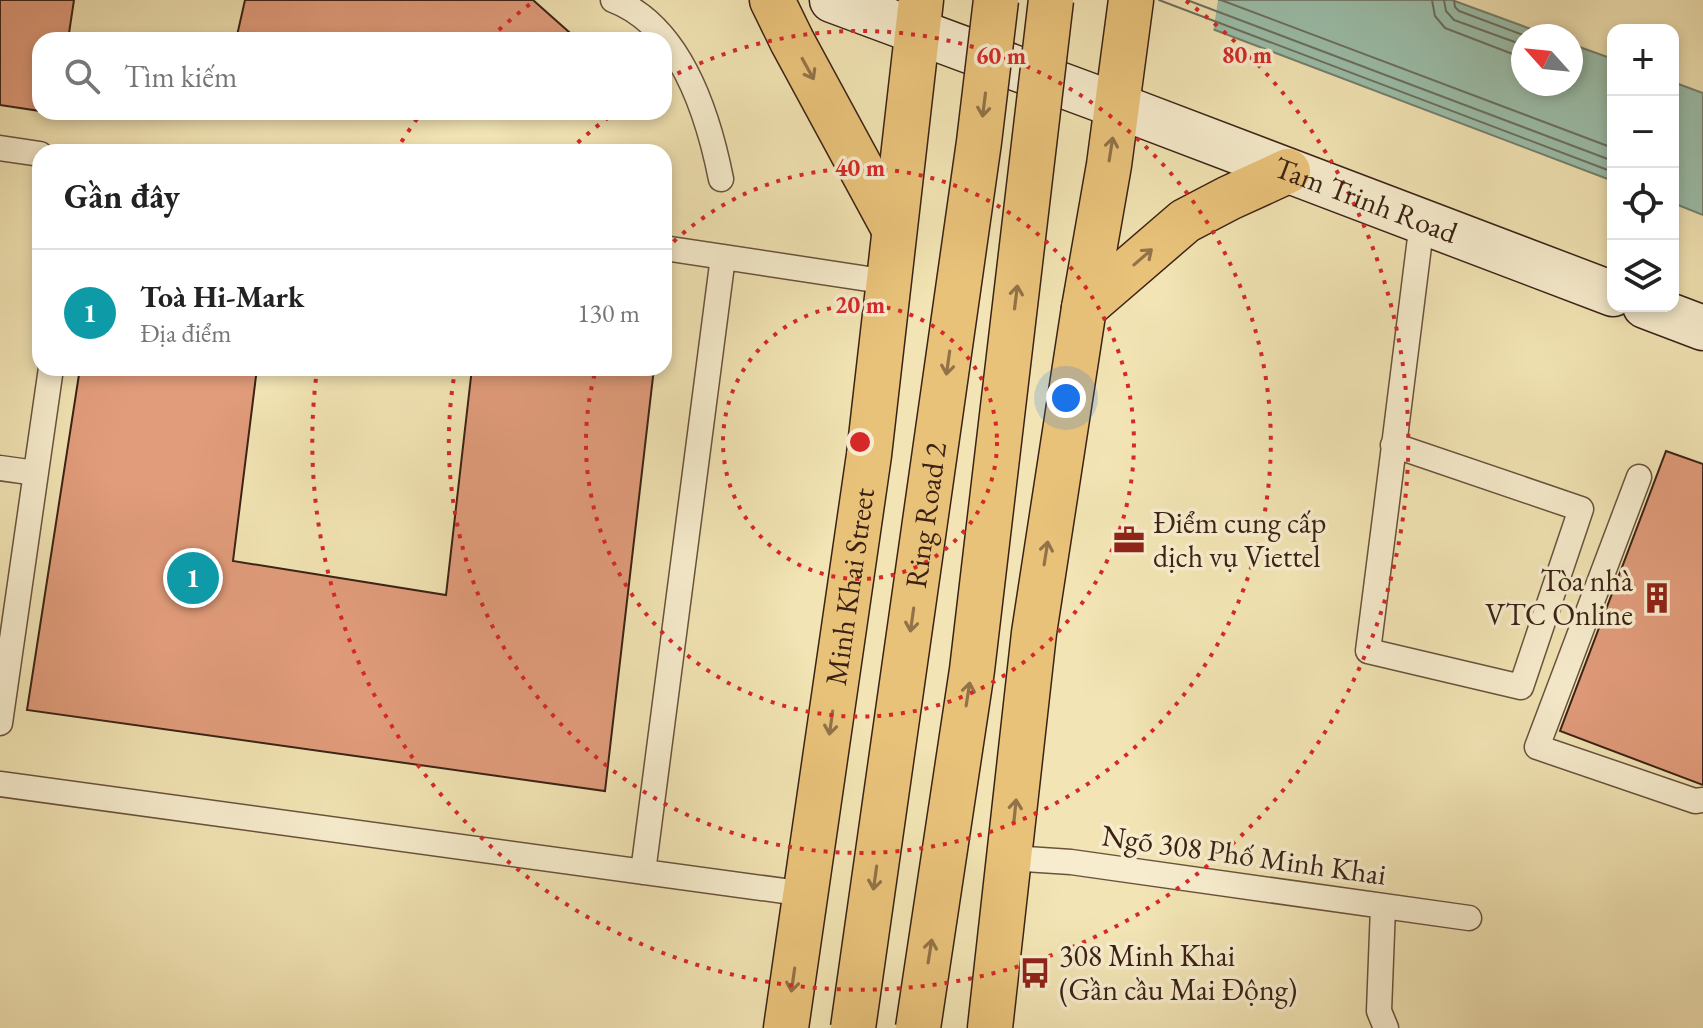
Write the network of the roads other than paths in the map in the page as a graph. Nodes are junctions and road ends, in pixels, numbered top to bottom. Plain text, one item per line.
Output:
1 (613, 0) edge
2 (772, 0) edge
3 (832, 0) edge
4 (996, 0) edge
5 (1051, 0) edge
6 (1131, 0) edge
7 (919, 16) edge
8 (658, 32) edge
9 (672, 49) edge
10 (1118, 106) junction
11 (0, 148) edge
12 (32, 153) edge
13 (1288, 171) junction
14 (721, 179) dead end
15 (1422, 222) junction
16 (894, 229) junction
17 (672, 249) edge
18 (723, 257) junction
19 (888, 282) junction
20 (1607, 292) edge
21 (1084, 308) junction
22 (1661, 312) edge
23 (1703, 328) edge
24 (50, 376) edge
25 (1393, 445) junction
26 (0, 468) edge
27 (36, 473) junction
28 (1639, 477) dead end
29 (0, 723) edge
30 (0, 784) edge
31 (1703, 800) edge
32 (1010, 858) junction
33 (643, 872) junction
34 (806, 894) junction
35 (1383, 907) junction
36 (1469, 918) dead end
37 (786, 1028) edge
38 (853, 1028) edge
39 (918, 1028) edge
40 (990, 1028) edge
41 (1386, 1028) edge

1 - 8 lane
2 -> 16 main road
3 - 7 main road, Tam Trinh Road
4 -> 38 main road, Ring Road 2, bridge
39 -> 5 main road, Ring Road 2, bridge
6 - 10 main road
7 - 10 main road, Tam Trinh Road
7 - 16 main road, Minh Khai Street
9 - 14 lane
10 - 13 main road, Tam Trinh Road
21 -> 10 main road
11 - 12 lane
13 - 15 main road, Tam Trinh Road
21 -> 13 main road
15 - 20 main road, Tam Trinh Road
15 - 25 lane
16 - 19 main road, Minh Khai Street
17 - 18 lane
18 - 19 lane
18 - 33 lane
19 -> 34 main road, Minh Khai Street
32 -> 21 main road
22 - 23 main road
24 - 27 lane
25 - 25 lane
26 - 27 lane
27 - 29 lane
28 - 31 lane
30 - 33 lane
32 - 35 lane, Ngõ 308 Phố Minh Khai
32 - 40 main road
33 - 34 lane
34 -> 37 main road, Minh Khai Street
35 - 36 lane, Ngõ 308 Phố Minh Khai
35 - 41 lane

